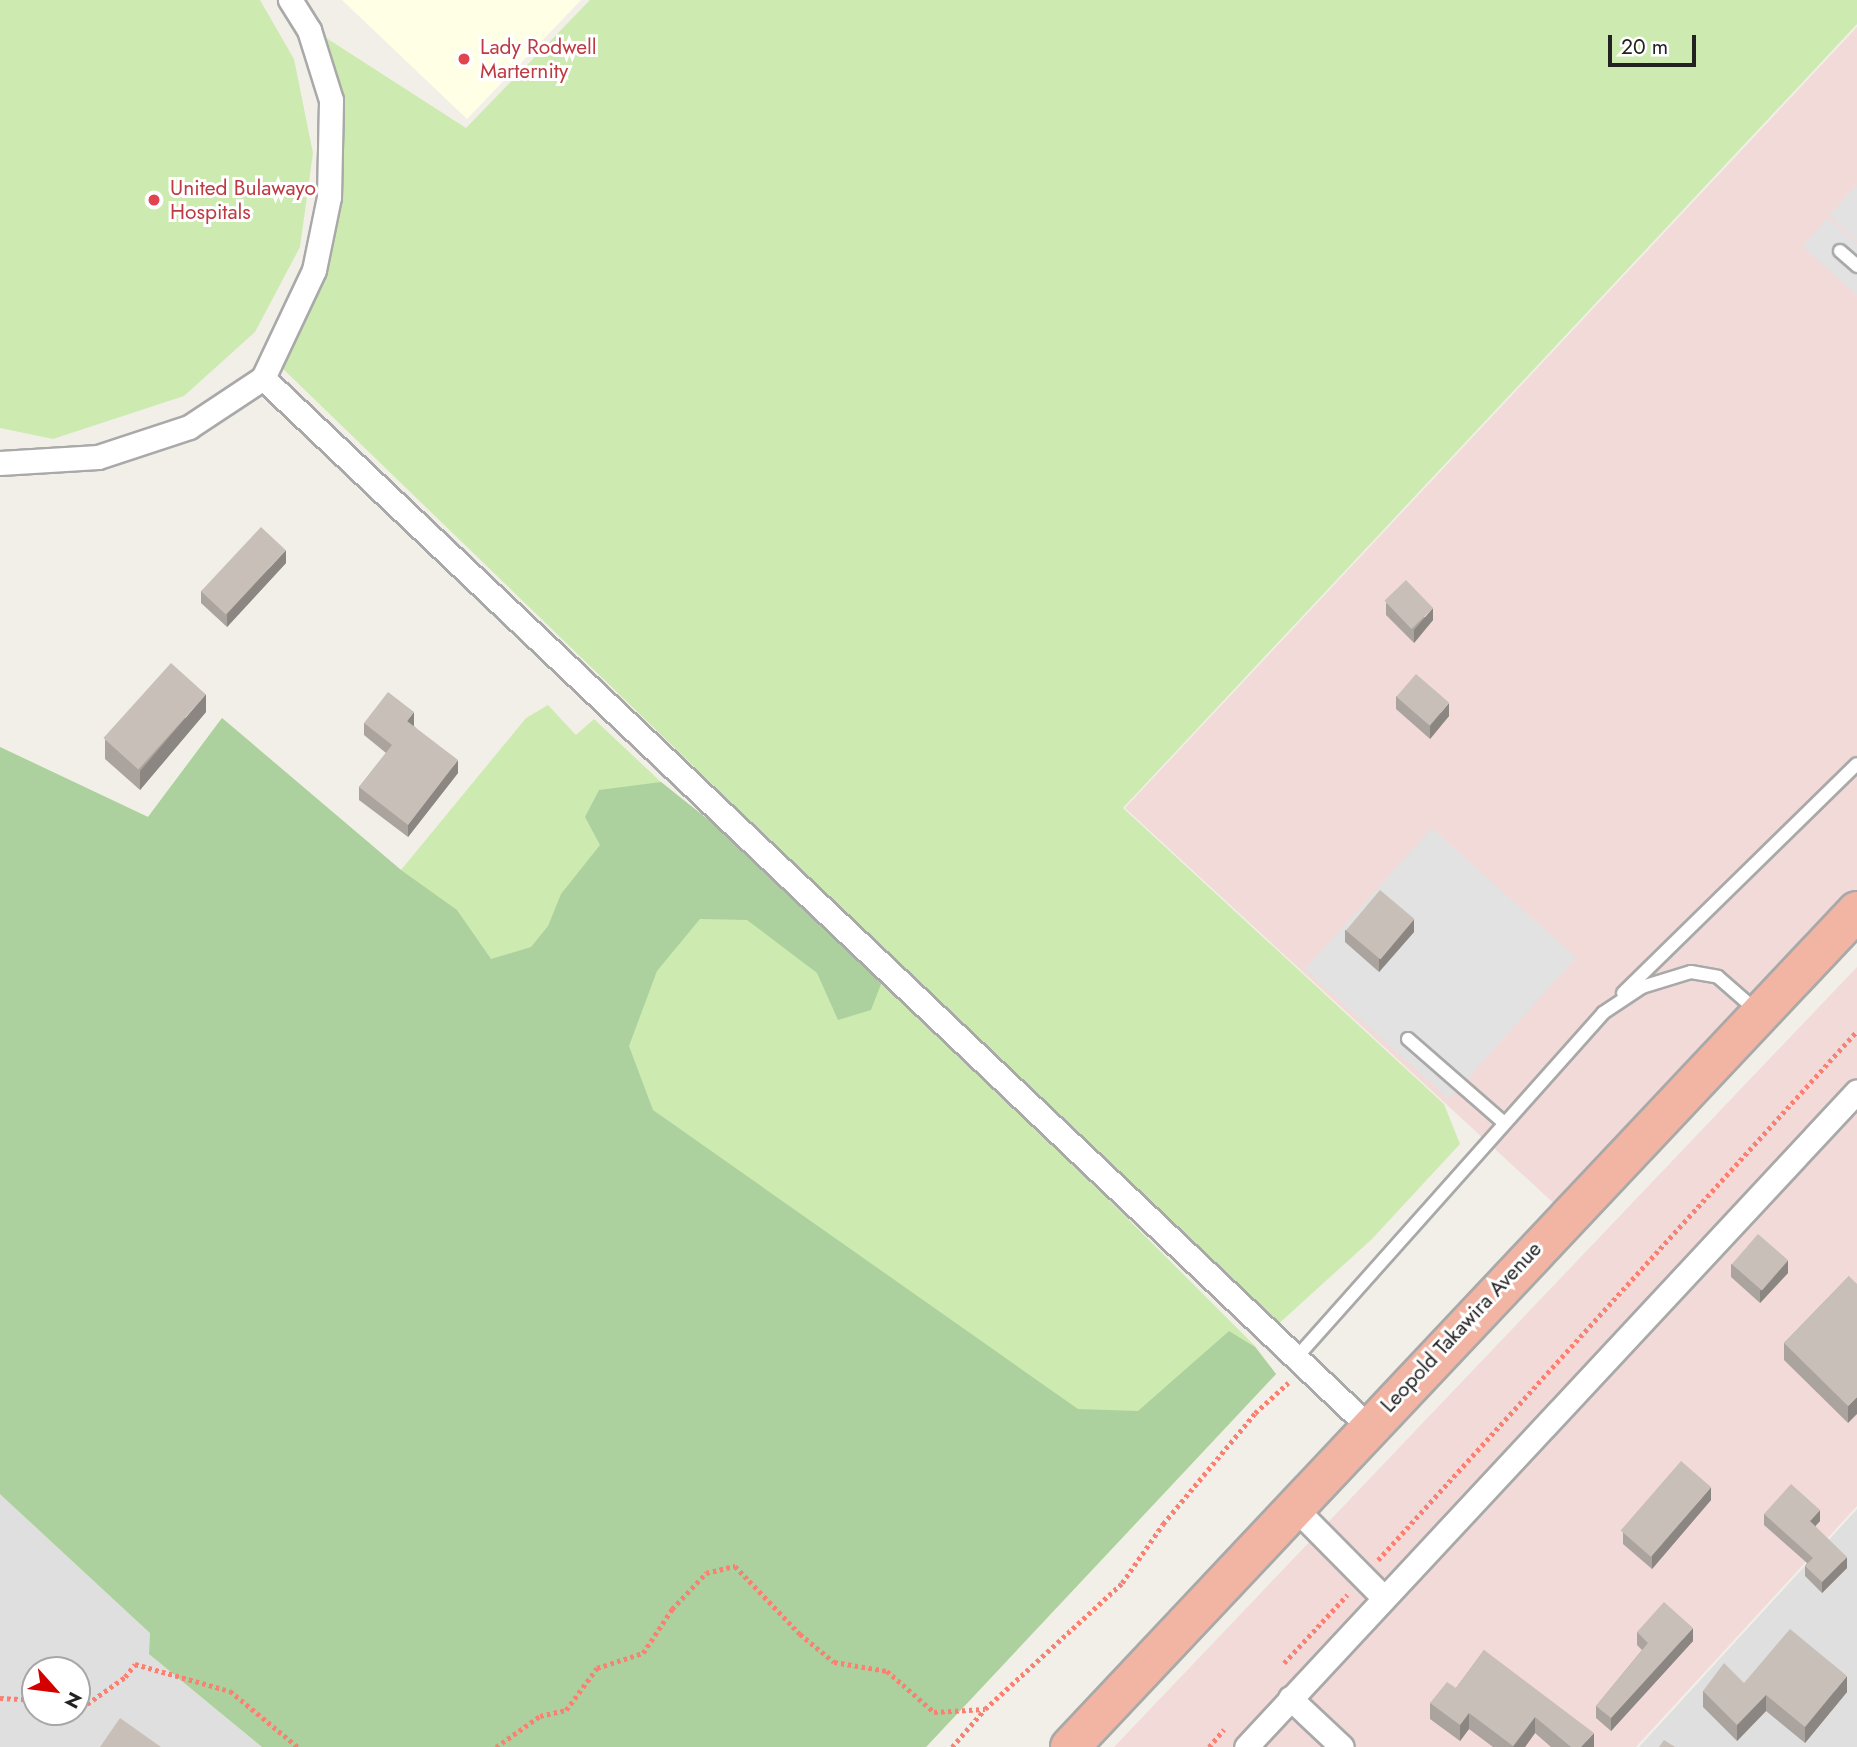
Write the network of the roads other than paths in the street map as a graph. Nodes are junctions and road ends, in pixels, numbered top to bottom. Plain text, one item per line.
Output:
1 (290, 0) edge
2 (1840, 251) dead end
3 (1857, 266) edge
4 (263, 378) junction
5 (0, 463) edge
6 (1857, 764) edge
7 (1857, 911) edge
8 (1758, 1012) junction
9 (1603, 1013) junction
10 (1408, 1039) dead end
11 (1857, 1091) edge
12 (1502, 1121) junction
13 (1299, 1361) junction
14 (1368, 1426) junction
15 (1293, 1506) junction
16 (1384, 1598) junction
17 (1290, 1698) junction
18 (1070, 1747) edge
19 (1247, 1747) edge
20 (1342, 1747) edge

1 - 4 street
2 - 3 lane
4 - 5 street
4 - 13 street
6 - 9 lane
7 - 8 highway, Leopold Takawira Avenue
8 - 9 lane
8 - 14 highway, Leopold Takawira Avenue
9 - 12 lane
10 - 12 lane
11 - 16 street
12 - 13 lane
13 - 14 street
14 - 15 highway, Leopold Takawira Avenue
15 - 16 street
15 - 18 highway, Leopold Takawira Avenue
16 - 17 street
17 - 19 street
17 - 20 street

